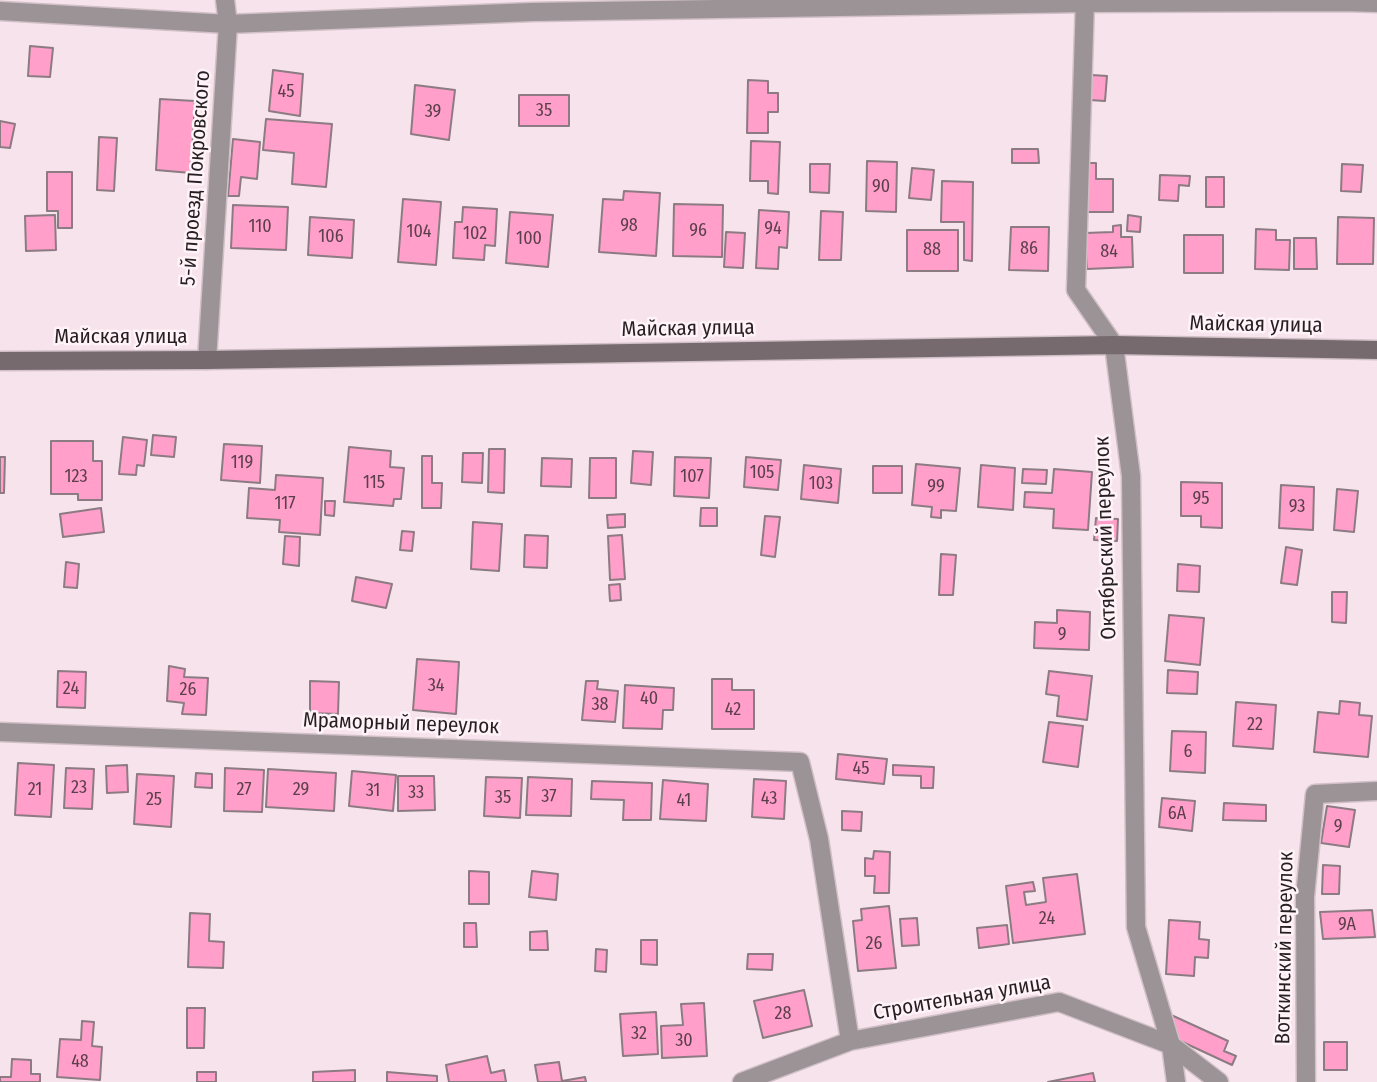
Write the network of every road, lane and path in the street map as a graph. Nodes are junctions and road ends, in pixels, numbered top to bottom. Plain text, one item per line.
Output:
1 (225, 0) edge
2 (1344, 1) edge
3 (1085, 2) edge
4 (1377, 3) edge
5 (0, 10) edge
6 (228, 24) junction
7 (1114, 345) junction
8 (1377, 350) edge
9 (207, 360) junction
10 (0, 361) edge
11 (0, 732) edge
12 (1377, 791) edge
13 (850, 1041) junction
14 (1171, 1045) junction
15 (742, 1082) edge
16 (1176, 1082) edge
17 (1219, 1082) edge
18 (1306, 1082) edge

1 - 6 street, 5-й проезд Покровского
2 - 3 street
2 - 4 street
3 - 6 street
3 - 7 street, Октябрьский переулок
5 - 6 street
6 - 9 street, 5-й проезд Покровского
7 - 8 street, Майская улица
7 - 9 street, Майская улица
7 - 14 street, Октябрьский переулок
9 - 10 street, Майская улица
11 - 13 street, Мраморный переулок
12 - 18 street, Воткинский переулок
13 - 14 street, Строительная улица
13 - 15 street, Строительная улица
14 - 16 street, Октябрьский переулок
14 - 17 street, Строительная улица

